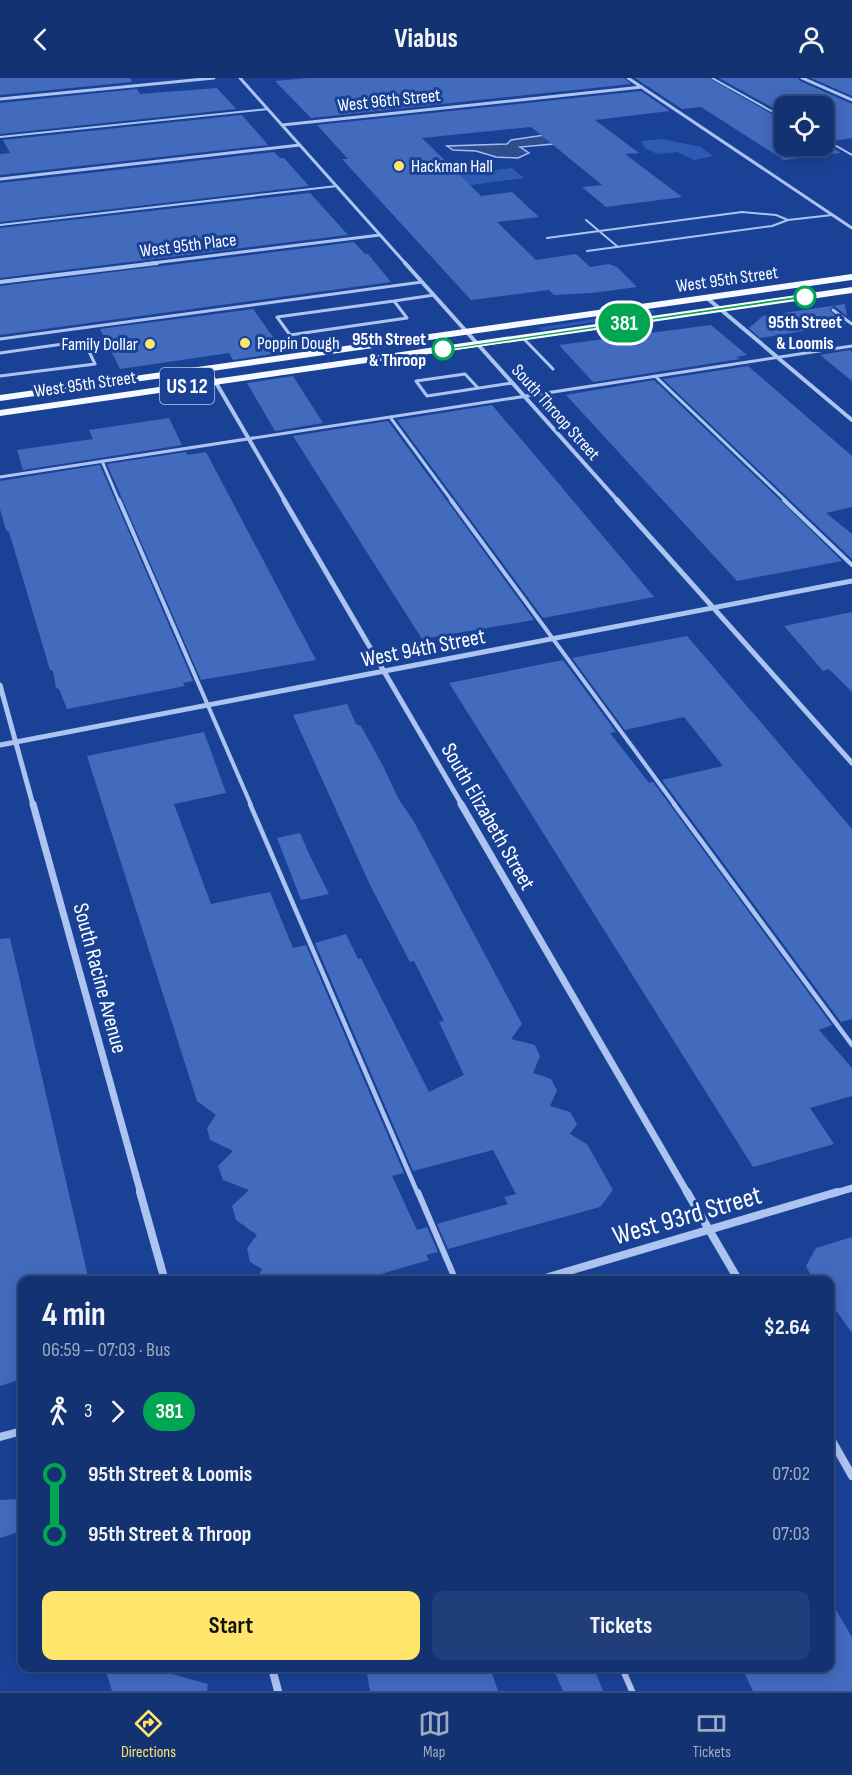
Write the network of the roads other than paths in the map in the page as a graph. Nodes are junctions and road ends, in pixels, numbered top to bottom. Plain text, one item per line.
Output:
1 (214, 78) edge
2 (240, 78) edge
3 (628, 78) edge
4 (712, 78) edge
5 (802, 78) edge
6 (642, 87) junction
7 (0, 99) edge
8 (852, 100) edge
9 (268, 109) junction
10 (774, 112) edge
11 (282, 125) junction
12 (0, 137) edge
13 (834, 144) edge
14 (300, 145) junction
15 (852, 154) edge
16 (0, 178) edge
17 (337, 186) junction
18 (832, 215) junction
19 (586, 220) dead end
20 (788, 220) junction
21 (0, 225) edge
22 (852, 228) edge
23 (599, 231) junction
24 (380, 235) junction
25 (547, 238) dead end
26 (618, 247) junction
27 (587, 251) dead end
28 (852, 277) edge
29 (0, 282) edge
30 (423, 282) junction
31 (852, 290) edge
32 (434, 295) junction
33 (707, 298) junction
34 (393, 300) junction
35 (720, 309) junction
36 (833, 310) dead end
37 (852, 324) edge
38 (467, 332) junction
39 (522, 338) junction
40 (0, 339) edge
41 (478, 344) junction
42 (852, 346) edge
43 (0, 353) edge
44 (777, 357) junction
45 (208, 369) junction
46 (553, 369) dead end
47 (0, 376) edge
48 (655, 376) junction
49 (215, 382) junction
50 (512, 383) junction
51 (478, 388) junction
52 (524, 396) junction
53 (0, 398) edge
54 (0, 413) edge
55 (390, 417) junction
56 (852, 420) edge
57 (248, 438) junction
58 (102, 461) junction
59 (0, 477) edge
60 (852, 565) edge
61 (852, 581) edge
62 (713, 608) junction
63 (554, 639) junction
64 (384, 671) junction
65 (0, 685) edge
66 (207, 705) junction
67 (16, 742) junction
68 (0, 745) edge
69 (852, 763) edge
70 (852, 1045) edge
71 (852, 1188) edge
72 (709, 1230) junction
73 (164, 1276) edge
74 (454, 1276) edge
75 (552, 1276) edge
76 (736, 1276) edge
77 (18, 1432) edge
78 (0, 1437) edge
79 (834, 1444) edge
80 (852, 1476) edge
81 (273, 1672) edge
82 (624, 1672) edge
83 (278, 1691) edge
84 (632, 1691) edge

1 - 7 street
2 - 9 street, South Throop Street
3 - 6 street
4 - 10 lane
5 - 8 street
6 - 11 street, West 96th Street
6 - 18 street
9 - 11 street, South Throop Street
9 - 12 lane
11 - 14 street, South Throop Street
13 - 15 lane
14 - 16 street
14 - 17 street, South Throop Street
17 - 21 lane
17 - 24 street, South Throop Street
18 - 20 lane
18 - 22 street
19 - 23 lane
20 - 23 lane
20 - 26 lane
23 - 25 lane
23 - 26 lane
24 - 29 street, West 95th Place
24 - 30 street, South Throop Street
26 - 27 lane
28 - 33 main road, West 95th Street / US 12
30 - 32 street, South Throop Street
30 - 40 lane
31 - 35 main road, West 95th Street / US 12
32 - 34 lane
32 - 38 street, South Throop Street
33 - 35 street
33 - 38 main road, West 95th Street / US 12
34 - 34 lane
35 - 39 main road, West 95th Street / US 12
35 - 44 street
36 - 37 lane
38 - 41 street, South Throop Street
38 - 45 main road, West 95th Street / US 12
39 - 41 main road, West 95th Street / US 12
39 - 46 lane
41 - 49 main road, West 95th Street / US 12
41 - 50 street, South Throop Street
42 - 44 lane
43 - 47 lane
44 - 48 lane
44 - 56 street
45 - 49 street, South Elizabeth Street
45 - 53 main road, West 95th Street / US 12
48 - 52 lane
48 - 60 lane
49 - 54 main road, West 95th Street / US 12
49 - 57 street, South Elizabeth Street
50 - 51 lane
50 - 52 street, South Throop Street
51 - 51 lane
52 - 55 lane
52 - 62 street, South Throop Street
55 - 57 lane
55 - 63 lane
57 - 58 lane
57 - 64 street, South Elizabeth Street
58 - 59 lane
58 - 66 lane
61 - 62 street, West 94th Street
62 - 63 street, West 94th Street
62 - 69 street, South Throop Street
63 - 64 street, West 94th Street
63 - 70 lane
64 - 66 street, West 94th Street
64 - 72 street, South Elizabeth Street
65 - 67 street, South Racine Avenue
66 - 67 street, West 94th Street
66 - 74 lane
67 - 68 street, West 94th Street
67 - 73 street, South Racine Avenue
71 - 72 street, West 93rd Street
72 - 75 street, West 93rd Street
72 - 76 street, South Elizabeth Street
77 - 78 street
79 - 80 street
81 - 83 street
82 - 84 lane

